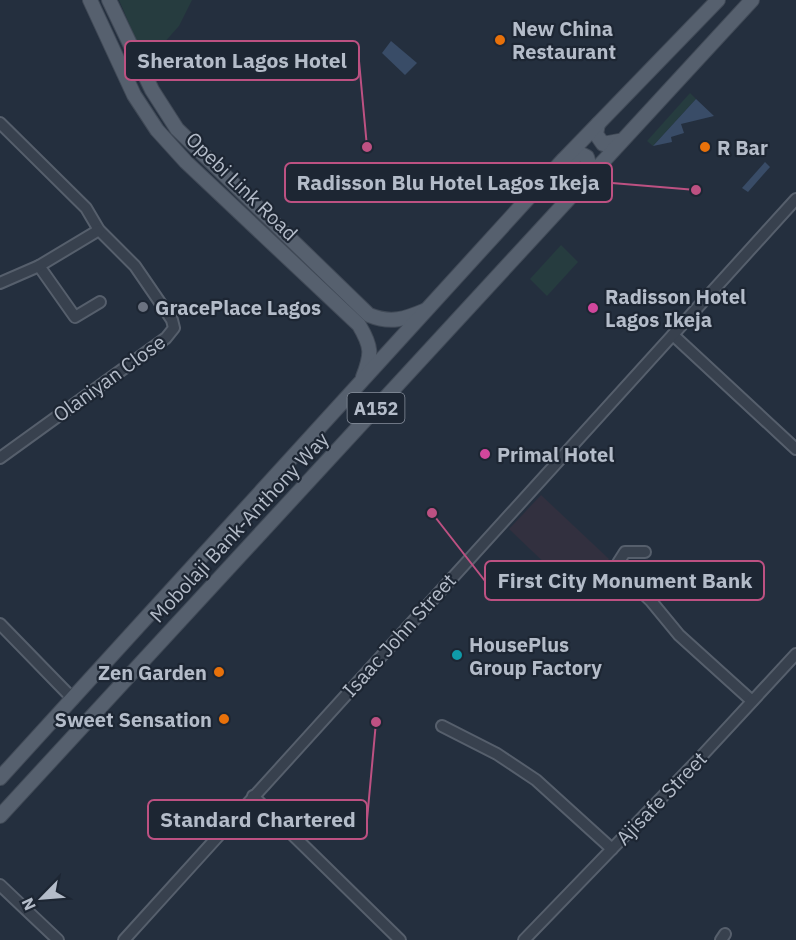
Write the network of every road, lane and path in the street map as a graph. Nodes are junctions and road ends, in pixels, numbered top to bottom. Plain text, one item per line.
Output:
1 (90, 0) edge
2 (109, 0) edge
3 (718, 0) edge
4 (752, 0) edge
5 (0, 123) edge
6 (598, 124) junction
7 (619, 141) junction
8 (564, 159) junction
9 (584, 180) junction
10 (796, 199) edge
11 (99, 230) junction
12 (39, 266) junction
13 (0, 283) edge
14 (100, 302) dead end
15 (431, 308) junction
16 (673, 335) junction
17 (360, 385) junction
18 (796, 449) edge
19 (0, 458) edge
20 (645, 552) dead end
21 (0, 624) edge
22 (796, 654) edge
23 (72, 699) junction
24 (752, 701) junction
25 (442, 726) dead end
26 (0, 778) edge
27 (253, 796) junction
28 (0, 816) edge
29 (612, 849) junction
30 (0, 885) edge
31 (58, 940) edge
32 (124, 940) edge
33 (400, 940) edge
34 (524, 940) edge

1 - 17 main road, Opebi Link Road
2 - 15 main road, Opebi Link Road
3 - 6 main road, Mobolaji Bank-Anthony Way / A152
4 - 7 main road, Mobolaji Bank-Anthony Way / A152
5 - 11 street, Olaniyan Close
6 - 7 main road
6 - 8 main road, Mobolaji Bank-Anthony Way / A152
7 - 9 main road, Mobolaji Bank-Anthony Way / A152
8 - 9 main road
8 - 15 main road, Mobolaji Bank-Anthony Way / A152
9 - 28 main road, Mobolaji Bank-Anthony Way / A152
10 - 16 street, Isaac John Street
11 - 12 street
11 - 19 street, Olaniyan Close
12 - 13 street
12 - 14 street
15 - 17 main road, Mobolaji Bank-Anthony Way / A152
16 - 18 street
16 - 27 street, Isaac John Street
17 - 23 main road, Mobolaji Bank-Anthony Way / A152
20 - 24 street
21 - 23 street
22 - 24 street, Ajisafe Street
23 - 26 main road, Mobolaji Bank-Anthony Way / A152
24 - 29 street, Ajisafe Street
25 - 29 street
27 - 32 street, Isaac John Street
27 - 33 street
29 - 34 street, Ajisafe Street
30 - 31 street

